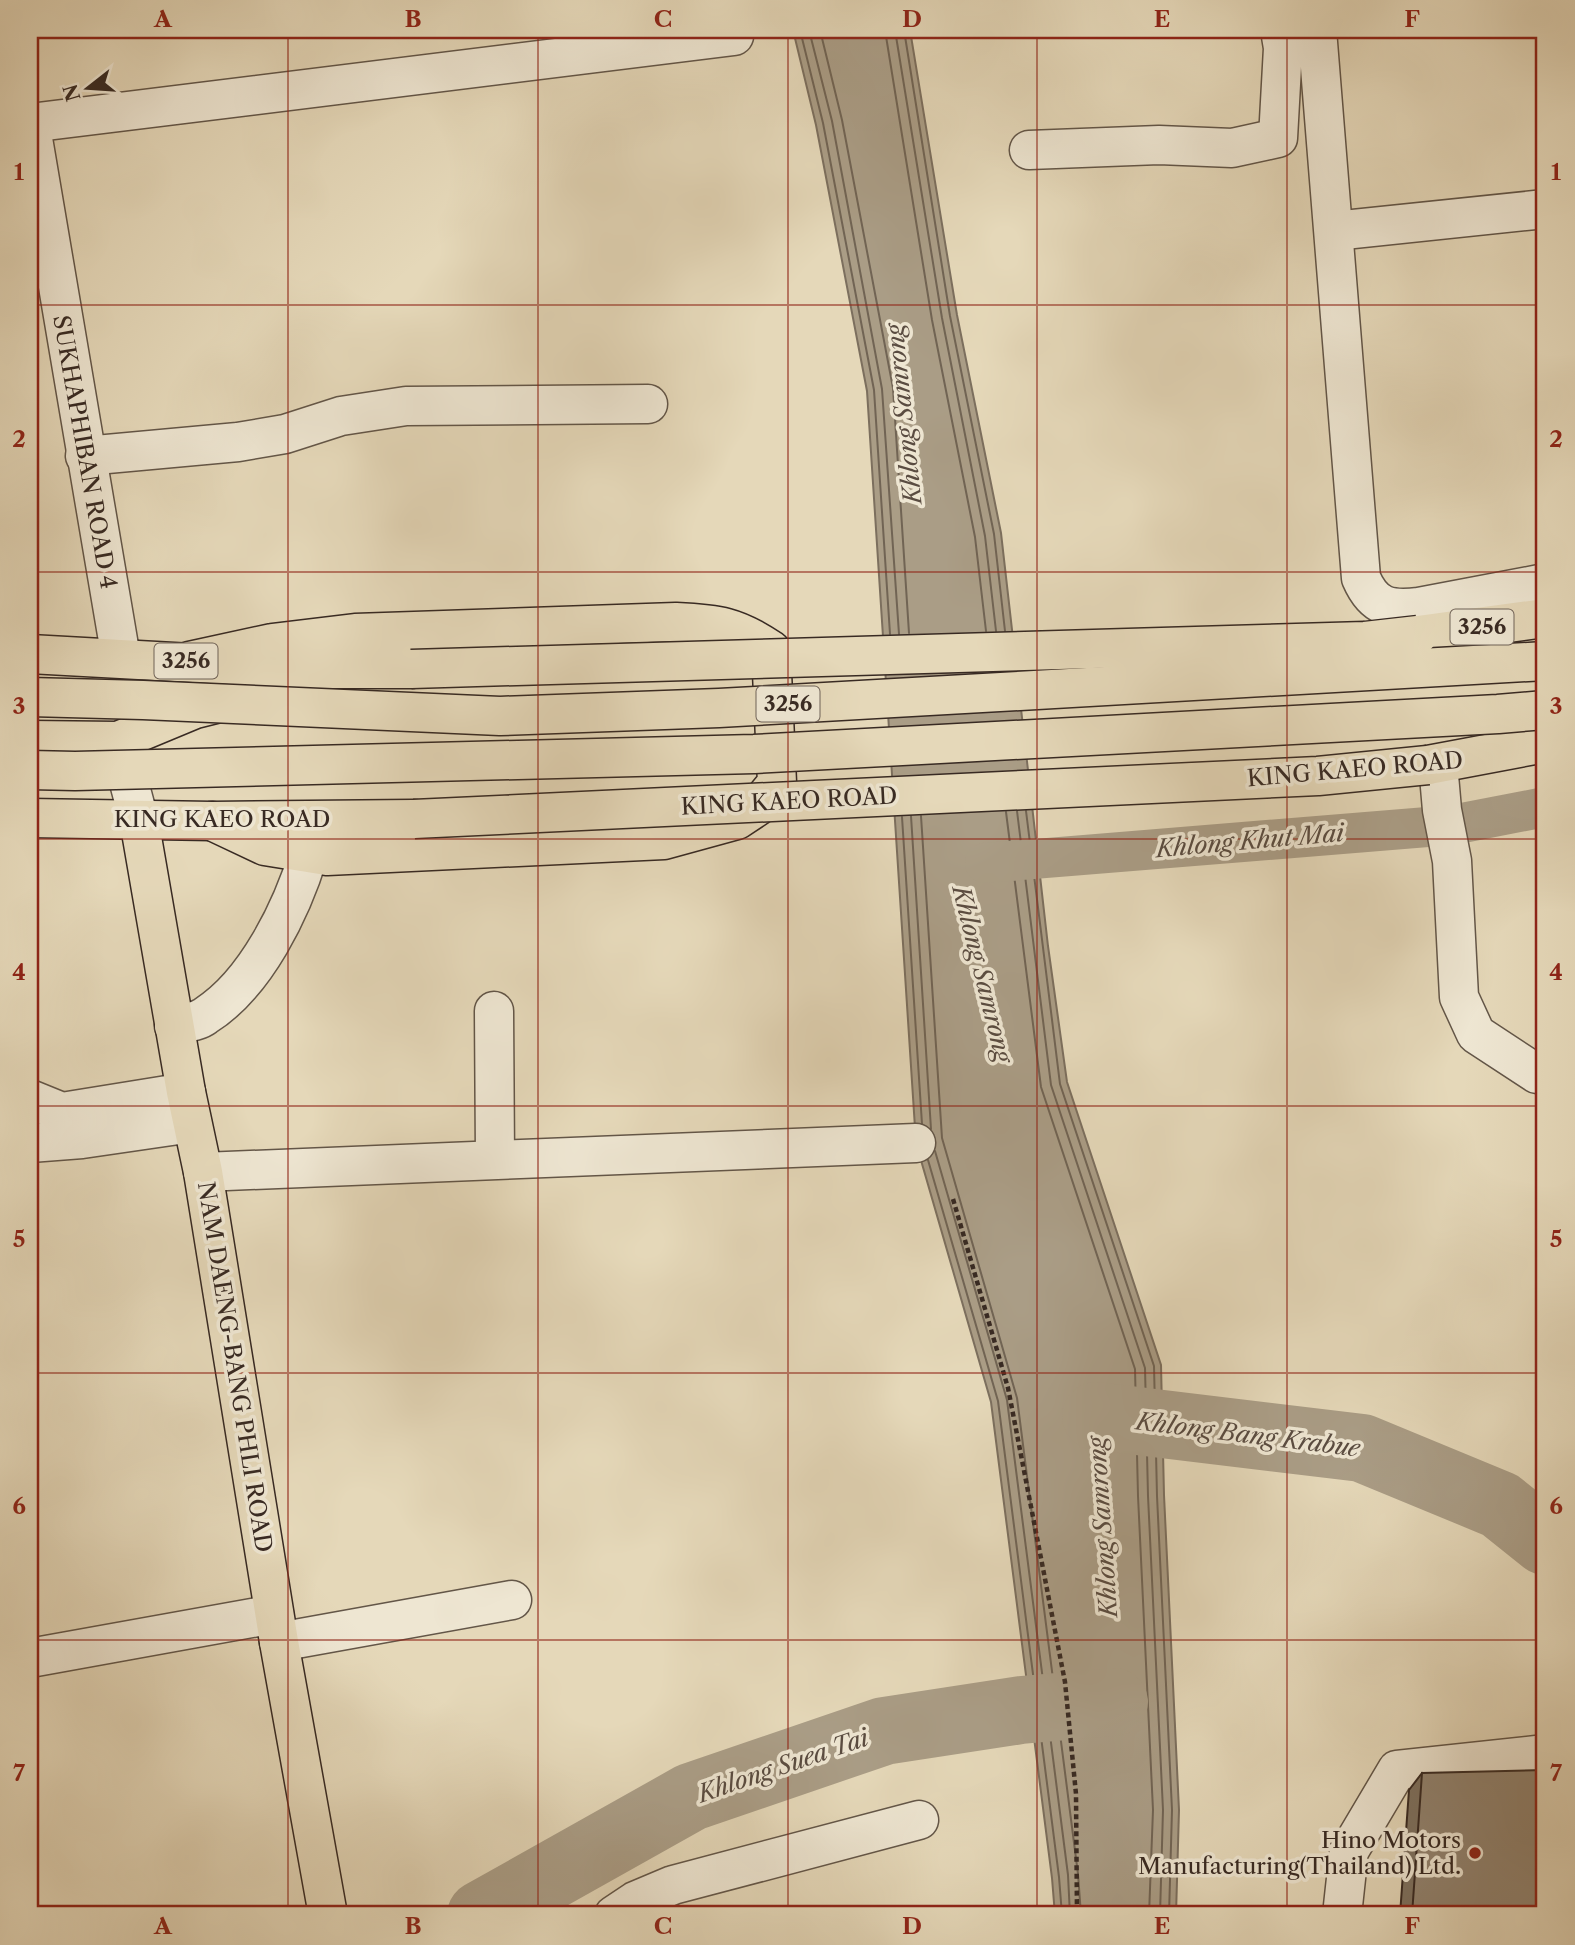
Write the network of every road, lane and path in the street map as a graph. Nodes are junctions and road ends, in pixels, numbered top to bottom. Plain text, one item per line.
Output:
1 (1280, 30) edge
2 (1317, 30) edge
3 (734, 36) dead end
4 (599, 41) edge
5 (30, 122) edge
6 (1029, 150) dead end
7 (1545, 209) edge
8 (1335, 231) junction
9 (648, 404) dead end
10 (85, 456) junction
11 (1545, 583) edge
12 (1545, 618) edge
13 (30, 654) edge
14 (121, 658) junction
15 (189, 661) junction
16 (1545, 661) edge
17 (342, 670) junction
18 (30, 697) edge
19 (1545, 710) edge
20 (30, 740) edge
21 (118, 741) junction
22 (1545, 743) edge
23 (1433, 765) junction
24 (30, 770) edge
25 (30, 818) edge
26 (139, 820) junction
27 (212, 821) junction
28 (309, 853) junction
29 (494, 1011) dead end
30 (174, 1026) junction
31 (1545, 1075) edge
32 (30, 1100) edge
33 (189, 1107) junction
34 (30, 1143) edge
35 (916, 1143) dead end
36 (495, 1158) junction
37 (203, 1172) junction
38 (953, 1199) dead end
39 (512, 1600) dead end
40 (277, 1628) junction
41 (30, 1658) edge
42 (1545, 1754) edge
43 (919, 1820) dead end
44 (328, 1915) edge
45 (614, 1915) edge
46 (1077, 1915) edge
47 (1342, 1915) edge

1 - 6 street
2 - 8 street
3 - 4 street
4 - 5 street
5 - 10 street, SUKHAPHIBAN ROAD 4
7 - 8 street
8 - 11 street
9 - 10 street
10 - 14 street, SUKHAPHIBAN ROAD 4
12 - 17 main road, 3256, bridge
13 - 14 main road, 3256
14 - 15 main road, 3256
15 - 17 main road, 3256
15 - 28 main road
16 - 18 main road, 3256, bridge
17 - 21 main road
19 - 24 main road, 3256, bridge
20 - 21 main road
21 - 26 street
22 - 23 main road, KING KAEO ROAD
23 - 27 main road, KING KAEO ROAD, bridge
23 - 31 street
25 - 26 main road, KING KAEO ROAD
26 - 27 main road, KING KAEO ROAD
26 - 30 main road, NAM DAENG-BANG PHLI ROAD
27 - 28 main road
28 - 30 street
29 - 36 street
30 - 33 main road, NAM DAENG-BANG PHLI ROAD
32 - 33 street
33 - 34 street
33 - 37 main road, NAM DAENG-BANG PHLI ROAD
35 - 36 street
36 - 37 street
37 - 40 main road, NAM DAENG-BANG PHLI ROAD
38 - 46 path
39 - 40 street
40 - 41 street
40 - 44 main road, NAM DAENG-BANG PHLI ROAD
42 - 47 street
43 - 45 street

